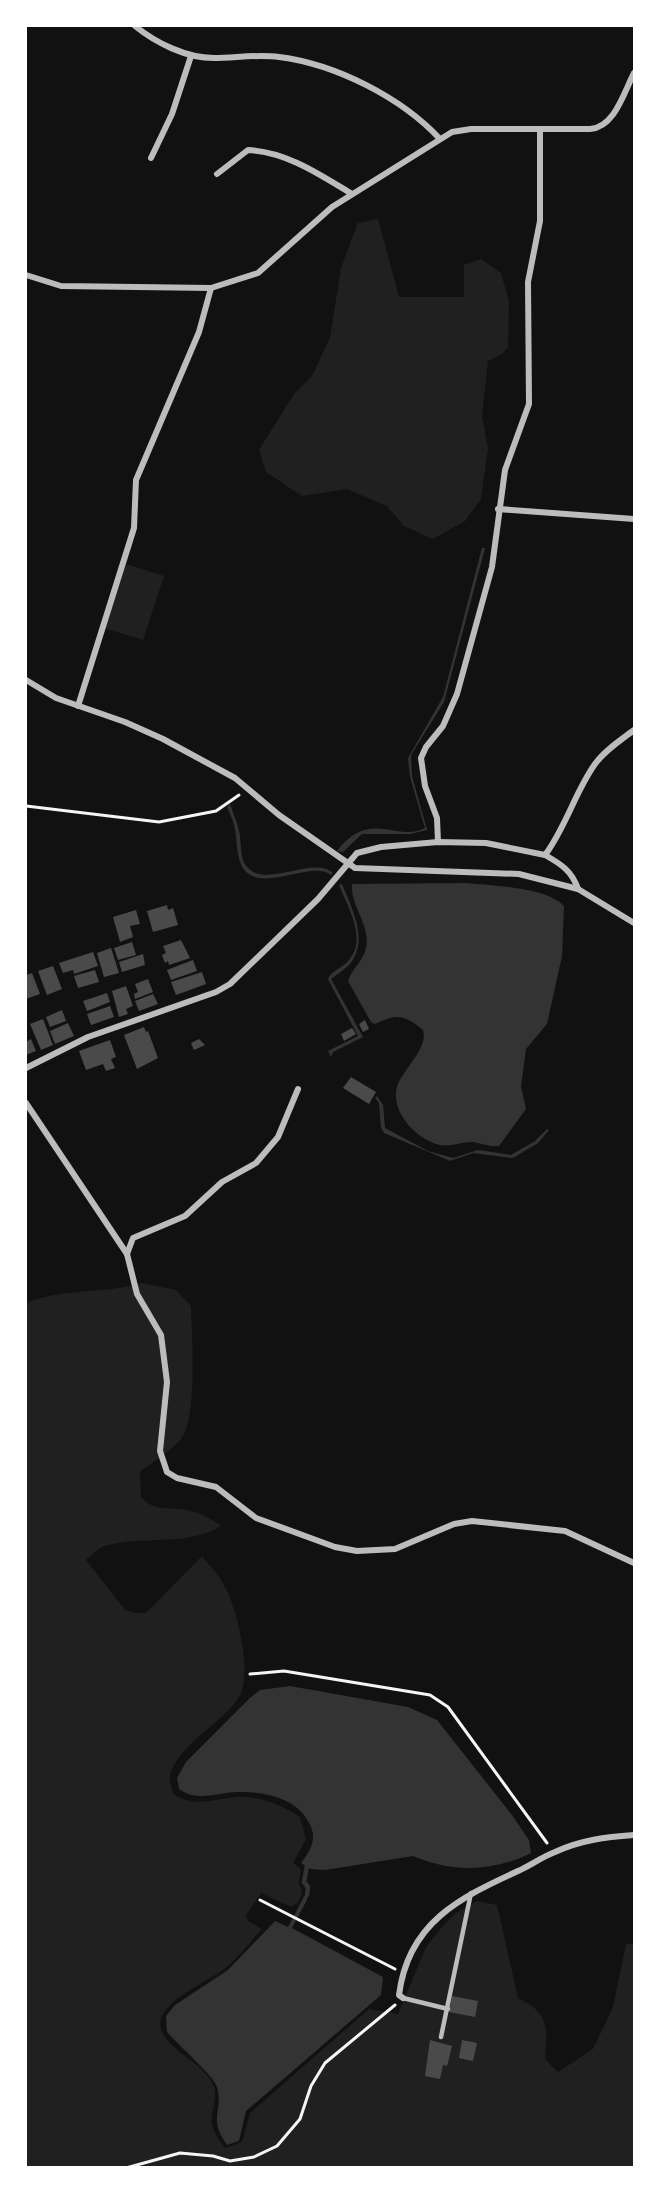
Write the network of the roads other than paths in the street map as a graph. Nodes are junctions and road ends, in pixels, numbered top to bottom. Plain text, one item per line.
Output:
1 (135, 26) edge
2 (191, 56) junction
3 (634, 73) edge
4 (540, 130) junction
5 (440, 139) junction
6 (152, 158) dead end
7 (217, 174) dead end
8 (352, 194) junction
9 (26, 275) edge
10 (210, 288) junction
11 (498, 509) junction
12 (634, 519) edge
13 (26, 680) edge
14 (78, 706) junction
15 (634, 730) edge
16 (438, 842) junction
17 (545, 855) junction
18 (346, 863) junction
19 (578, 889) junction
20 (634, 923) edge
21 (26, 1068) edge
22 (298, 1089) dead end
23 (26, 1102) edge
24 (127, 1254) junction
25 (634, 1563) edge
26 (634, 1835) edge
27 (471, 1893) junction
28 (403, 1998) joint
29 (447, 2009) junction
30 (441, 2037) dead end

1 - 2 street
2 - 5 street
2 - 6 street
3 - 4 street
4 - 5 street
4 - 11 street
5 - 8 street
7 - 8 street
8 - 10 street
9 - 10 street
10 - 14 street
11 - 12 street
11 - 16 street
13 - 14 street
14 - 18 street
15 - 17 street
16 - 17 street
16 - 18 street
17 - 19 street
18 - 19 street
18 - 21 street
19 - 20 street
22 - 24 street
23 - 24 street
24 - 25 street
26 - 27 street
27 - 28 street
27 - 29 lane
28 - 29 lane
29 - 30 lane

